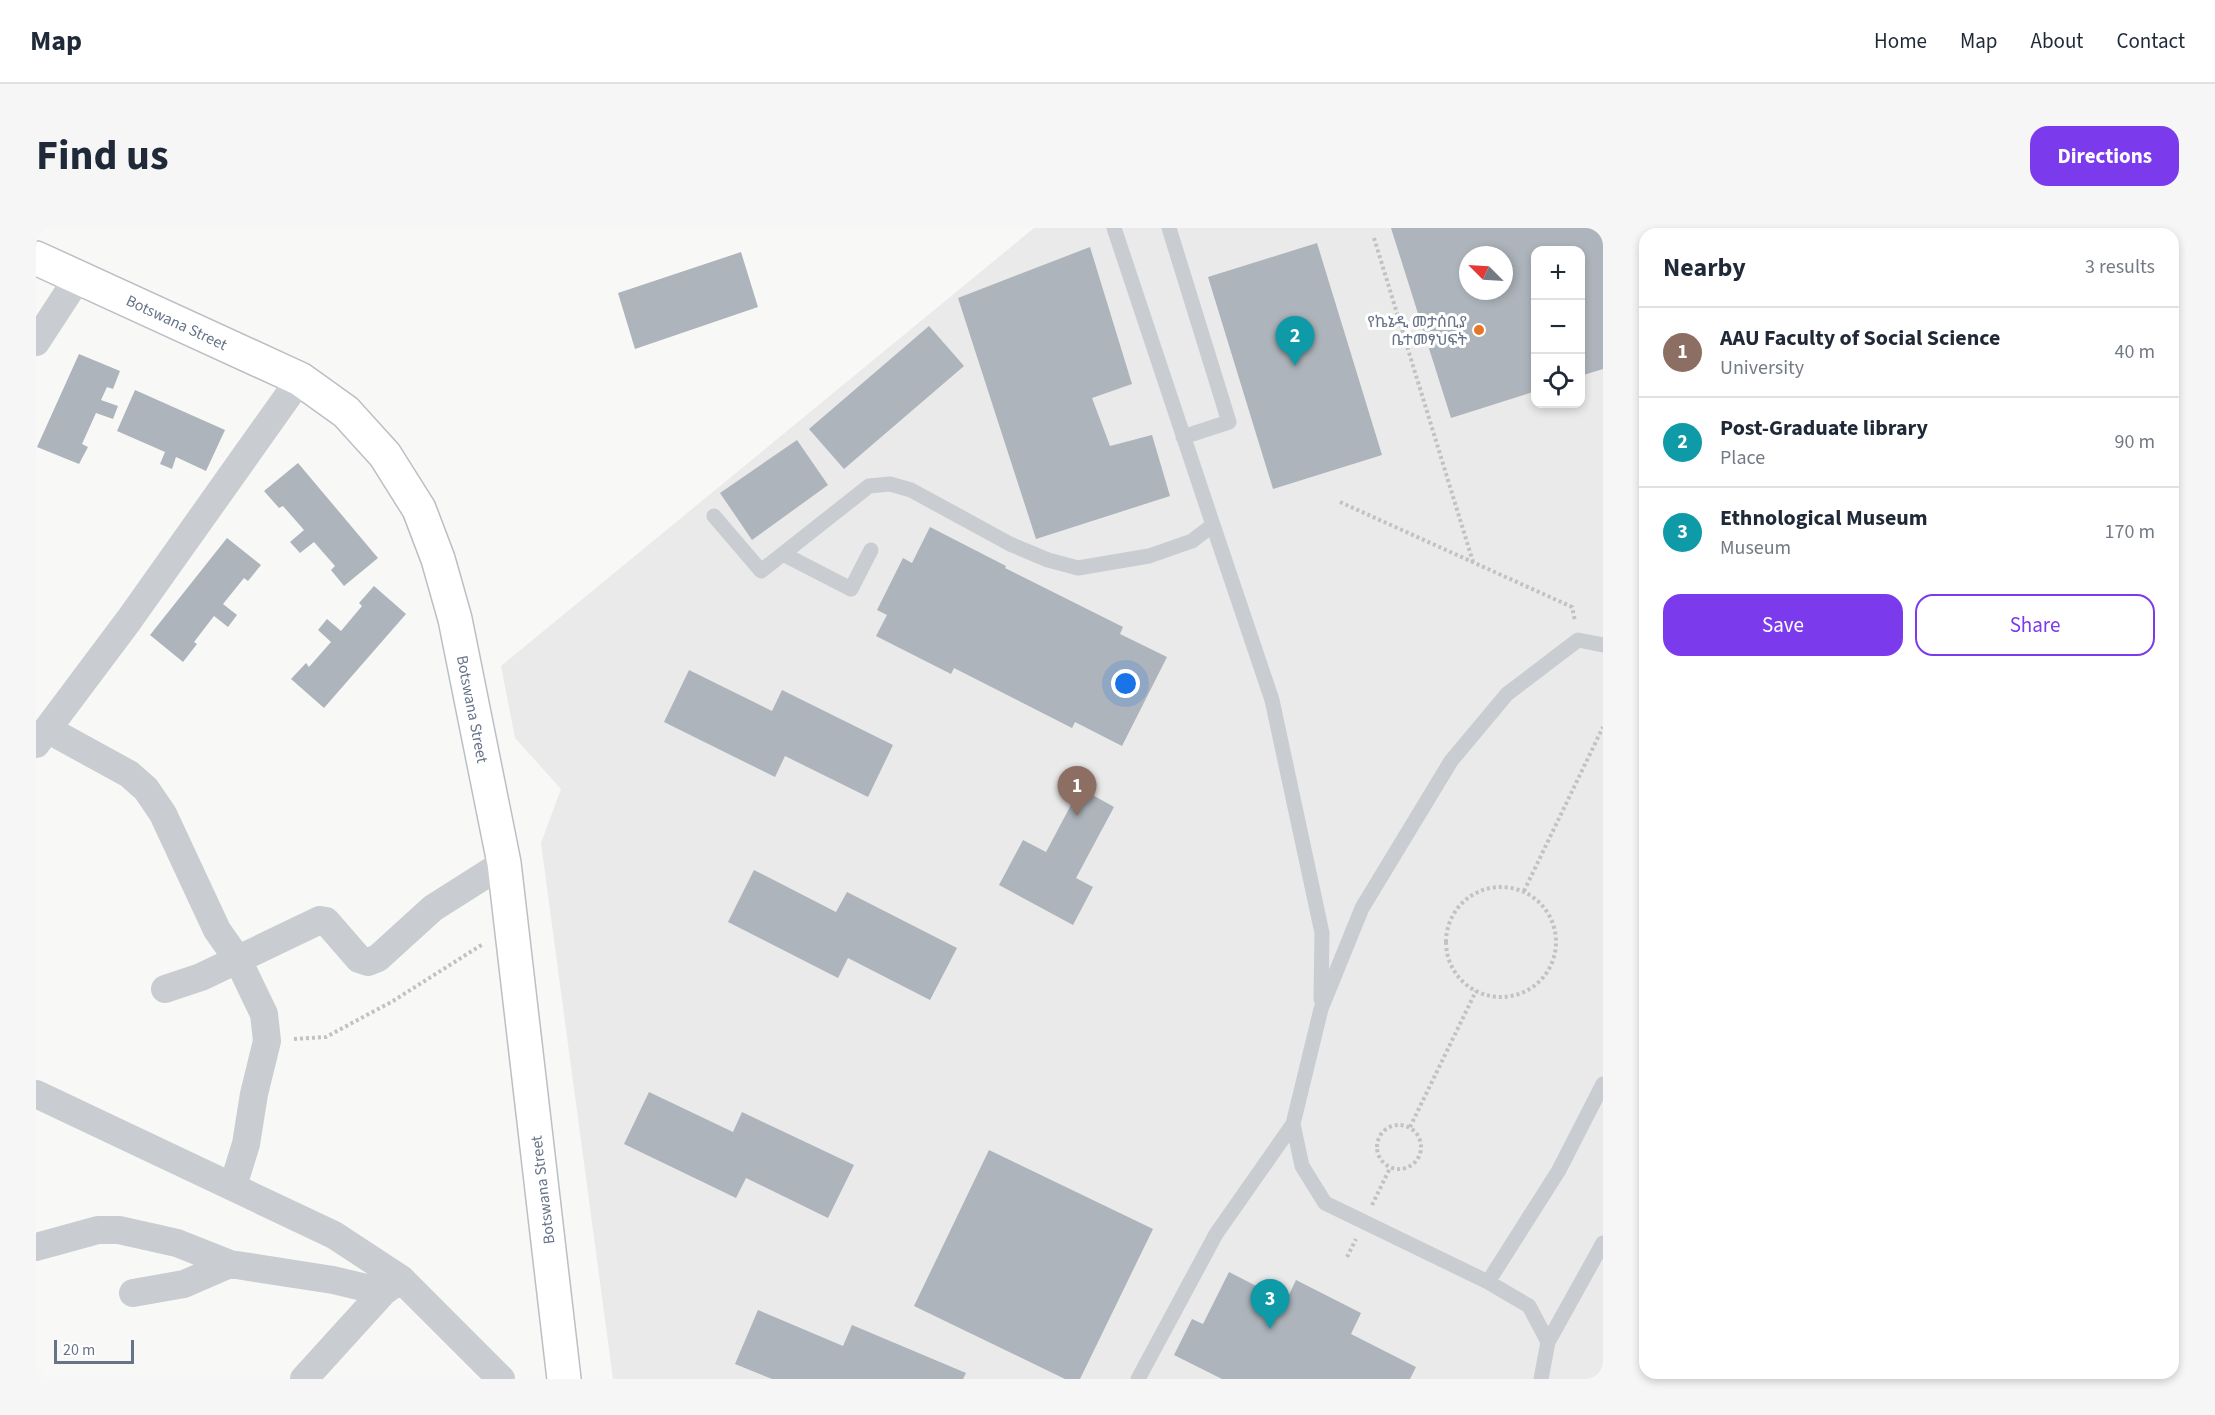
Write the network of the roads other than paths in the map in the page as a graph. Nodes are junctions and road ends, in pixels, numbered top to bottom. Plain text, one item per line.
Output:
1 (1114, 228) edge
2 (1168, 228) edge
3 (36, 258) edge
4 (79, 276) junction
5 (36, 342) edge
6 (300, 379) junction
7 (1183, 437) junction
8 (714, 516) dead end
9 (1213, 525) junction
10 (871, 550) dead end
11 (783, 554) junction
12 (1603, 645) edge
13 (41, 736) edge
14 (504, 863) junction
15 (238, 960) junction
16 (165, 989) dead end
17 (1321, 1009) junction
18 (1603, 1084) edge
19 (36, 1094) edge
20 (1293, 1125) junction
21 (233, 1186) junction
22 (1603, 1243) edge
23 (36, 1247) edge
24 (230, 1264) junction
25 (1488, 1282) junction
26 (392, 1285) junction
27 (133, 1293) dead end
28 (1548, 1342) junction
29 (304, 1379) edge
30 (501, 1379) edge
31 (564, 1379) edge
32 (1138, 1379) edge
33 (1541, 1379) edge

1 - 7 lane
2 - 7 lane
3 - 4 main road, Botswana Street
4 - 5 street
4 - 6 main road, Botswana Street
6 - 13 street
6 - 14 main road, Botswana Street
7 - 9 lane
8 - 11 lane
9 - 11 lane
9 - 17 lane
10 - 11 lane
12 - 17 lane
13 - 15 street
14 - 15 street
14 - 31 main road, Botswana Street
15 - 16 street
15 - 21 street
17 - 20 lane
18 - 25 lane
19 - 21 street
20 - 25 lane
20 - 32 lane
21 - 26 street
22 - 28 lane
23 - 24 street
24 - 26 street
24 - 27 street
25 - 28 lane
26 - 29 street
26 - 30 street
28 - 33 lane

